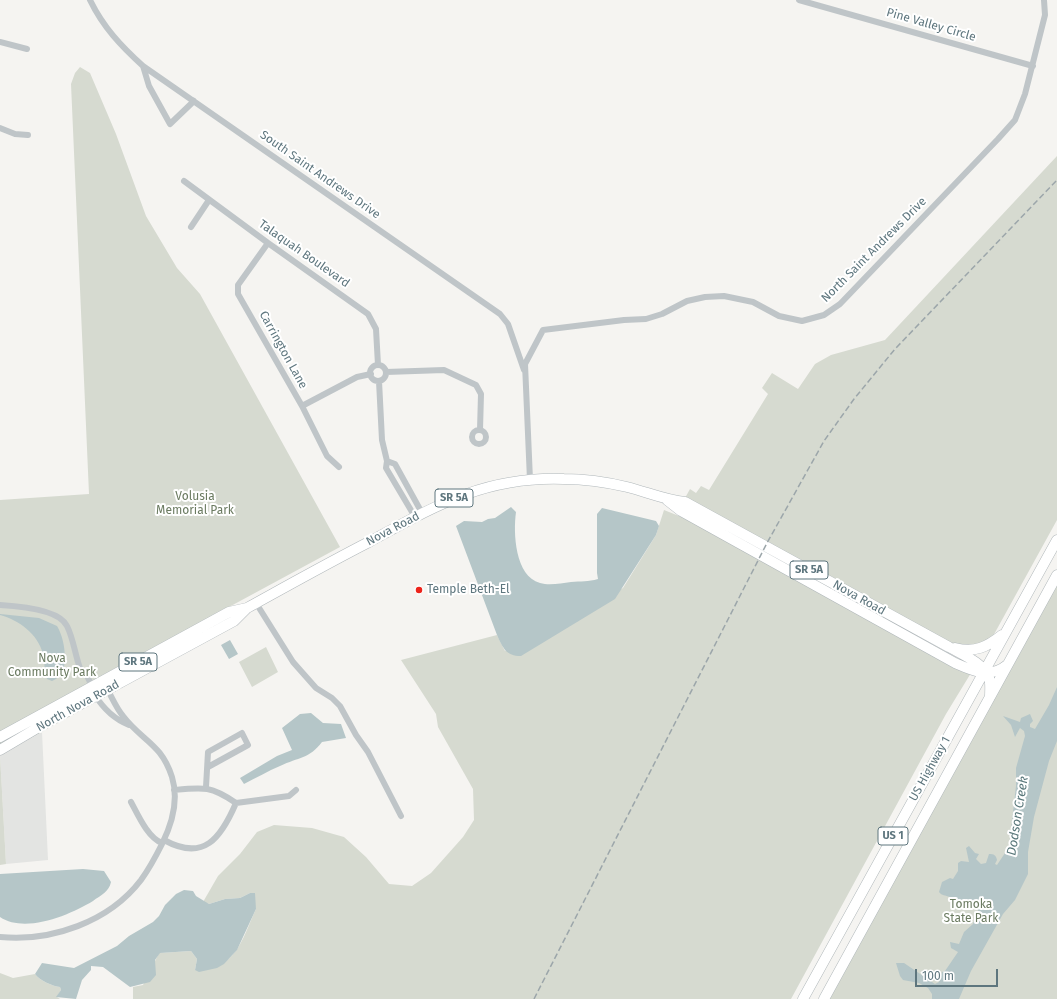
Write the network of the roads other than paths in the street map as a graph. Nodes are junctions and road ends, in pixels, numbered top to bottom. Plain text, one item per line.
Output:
1 (90, 0) edge
2 (799, 0) edge
3 (1044, 0) edge
4 (0, 42) edge
5 (27, 49) dead end
6 (143, 66) junction
7 (1033, 66) junction
8 (194, 101) junction
9 (0, 128) edge
10 (28, 134) dead end
11 (184, 181) dead end
12 (209, 200) junction
13 (191, 226) dead end
14 (268, 243) junction
15 (378, 365) junction
16 (386, 372) junction
17 (370, 374) junction
18 (526, 375) junction
19 (379, 380) junction
20 (302, 406) junction
21 (480, 430) dead end
22 (387, 461) junction
23 (339, 467) dead end
24 (530, 480) junction
25 (406, 484) junction
26 (398, 489) junction
27 (666, 500) junction
28 (418, 515) junction
29 (1057, 540) edge
30 (1057, 575) edge
31 (256, 603) junction
32 (0, 605) edge
33 (247, 608) junction
34 (1007, 631) junction
35 (949, 647) junction
36 (1008, 665) junction
37 (985, 672) junction
38 (102, 681) junction
39 (92, 687) junction
40 (108, 690) junction
41 (96, 696) junction
42 (990, 697) junction
43 (132, 726) junction
44 (3, 735) edge
45 (0, 743) edge
46 (0, 750) edge
47 (208, 767) junction
48 (206, 787) junction
49 (174, 790) junction
50 (296, 790) dead end
51 (132, 802) dead end
52 (236, 803) junction
53 (400, 816) dead end
54 (163, 842) junction
55 (0, 937) edge
56 (803, 999) edge
57 (824, 999) edge

1 - 6 street, South Saint Andrews Drive
2 - 7 street, Pine Valley Circle
3 - 7 street, North Saint Andrews Drive
4 - 5 street
6 - 8 street, South Saint Andrews Drive
6 - 8 street
7 - 18 street, North Saint Andrews Drive
8 - 18 street, South Saint Andrews Drive
9 - 10 street
11 - 12 street, Talaquah Boulevard
12 - 13 street
12 - 14 street, Talaquah Boulevard
14 - 15 street, Talaquah Boulevard
14 - 20 street, Carrington Lane
15 - 16 street
15 - 17 street
16 - 19 street
16 - 21 street
17 - 19 street
17 - 20 street
18 - 24 street
19 - 22 street
20 - 23 street, Carrington Lane
22 - 25 street
22 - 26 street
24 - 27 main road, Nova Road / SR 5A
24 - 28 main road, Nova Road / SR 5A
25 - 26 street
25 - 28 street
26 - 28 street
27 - 35 main road, Nova Road / SR 5A
27 - 37 main road, Nova Road / SR 5A
28 - 31 main road, Nova Road / SR 5A
29 - 34 main road, US Highway 1 / US 1
30 - 36 main road, US Highway 1 / US 1
31 - 33 main road, Nova Road / SR 5A
31 - 53 street
32 - 39 street
33 - 38 main road, North Nova Road / SR 5A
33 - 40 main road, North Nova Road / SR 5A
34 - 35 main road
34 - 37 main road, US Highway 1 / US 1
35 - 37 main road, Nova Road / SR 5A
36 - 37 main road
36 - 42 main road, US Highway 1 / US 1
37 - 42 main road
37 - 56 main road, US Highway 1 / US 1
38 - 39 main road, North Nova Road / SR 5A
38 - 40 street
39 - 41 street
39 - 44 main road, North Nova Road / SR 5A
40 - 41 main road, North Nova Road / SR 5A
40 - 43 street
41 - 43 street
41 - 46 main road, North Nova Road / SR 5A
42 - 57 main road, US Highway 1 / US 1
43 - 49 street
44 - 45 main road
47 - 47 street
47 - 48 street
48 - 49 street
48 - 52 street
49 - 54 street
50 - 52 street
51 - 54 street
52 - 54 street
54 - 55 street

